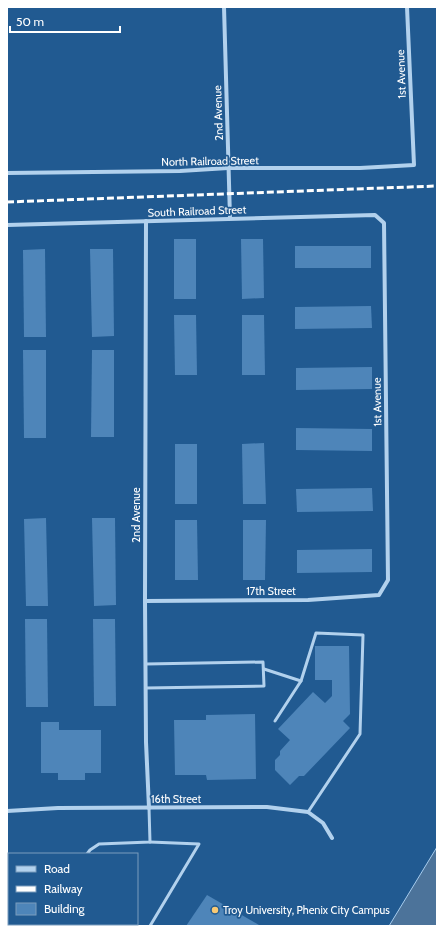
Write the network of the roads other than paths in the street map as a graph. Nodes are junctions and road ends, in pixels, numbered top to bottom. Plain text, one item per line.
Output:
1 (224, 7) edge
2 (408, 7) edge
3 (414, 165) joint
4 (228, 168) junction
5 (7, 173) edge
6 (230, 218) junction
7 (146, 221) junction
8 (384, 222) joint
9 (7, 225) edge
10 (388, 580) joint
11 (145, 601) junction
12 (146, 664) junction
13 (264, 669) junction
14 (301, 681) junction
15 (146, 688) junction
16 (276, 720) dead end
17 (149, 808) junction
18 (7, 811) edge
19 (308, 812) junction
20 (332, 838) dead end
21 (150, 842) junction
22 (88, 853) edge
23 (150, 926) edge

1 - 4 street, 2nd Avenue
2 - 3 street, 1st Avenue
3 - 4 street, North Railroad Street
4 - 5 street, North Railroad Street
4 - 6 street, 2nd Avenue
6 - 7 street, South Railroad Street
6 - 8 street, South Railroad Street
7 - 9 street, South Railroad Street
7 - 11 street, 2nd Avenue
8 - 10 street, 1st Avenue
10 - 11 street, 17th Street
11 - 12 street, 2nd Avenue
12 - 13 lane
12 - 15 street, 2nd Avenue
13 - 14 lane
13 - 15 lane
14 - 16 lane
14 - 19 lane
15 - 17 street, 2nd Avenue
17 - 18 street, 16th Street
17 - 19 street, 16th Street
17 - 21 lane
19 - 20 street
21 - 22 lane
21 - 23 lane

